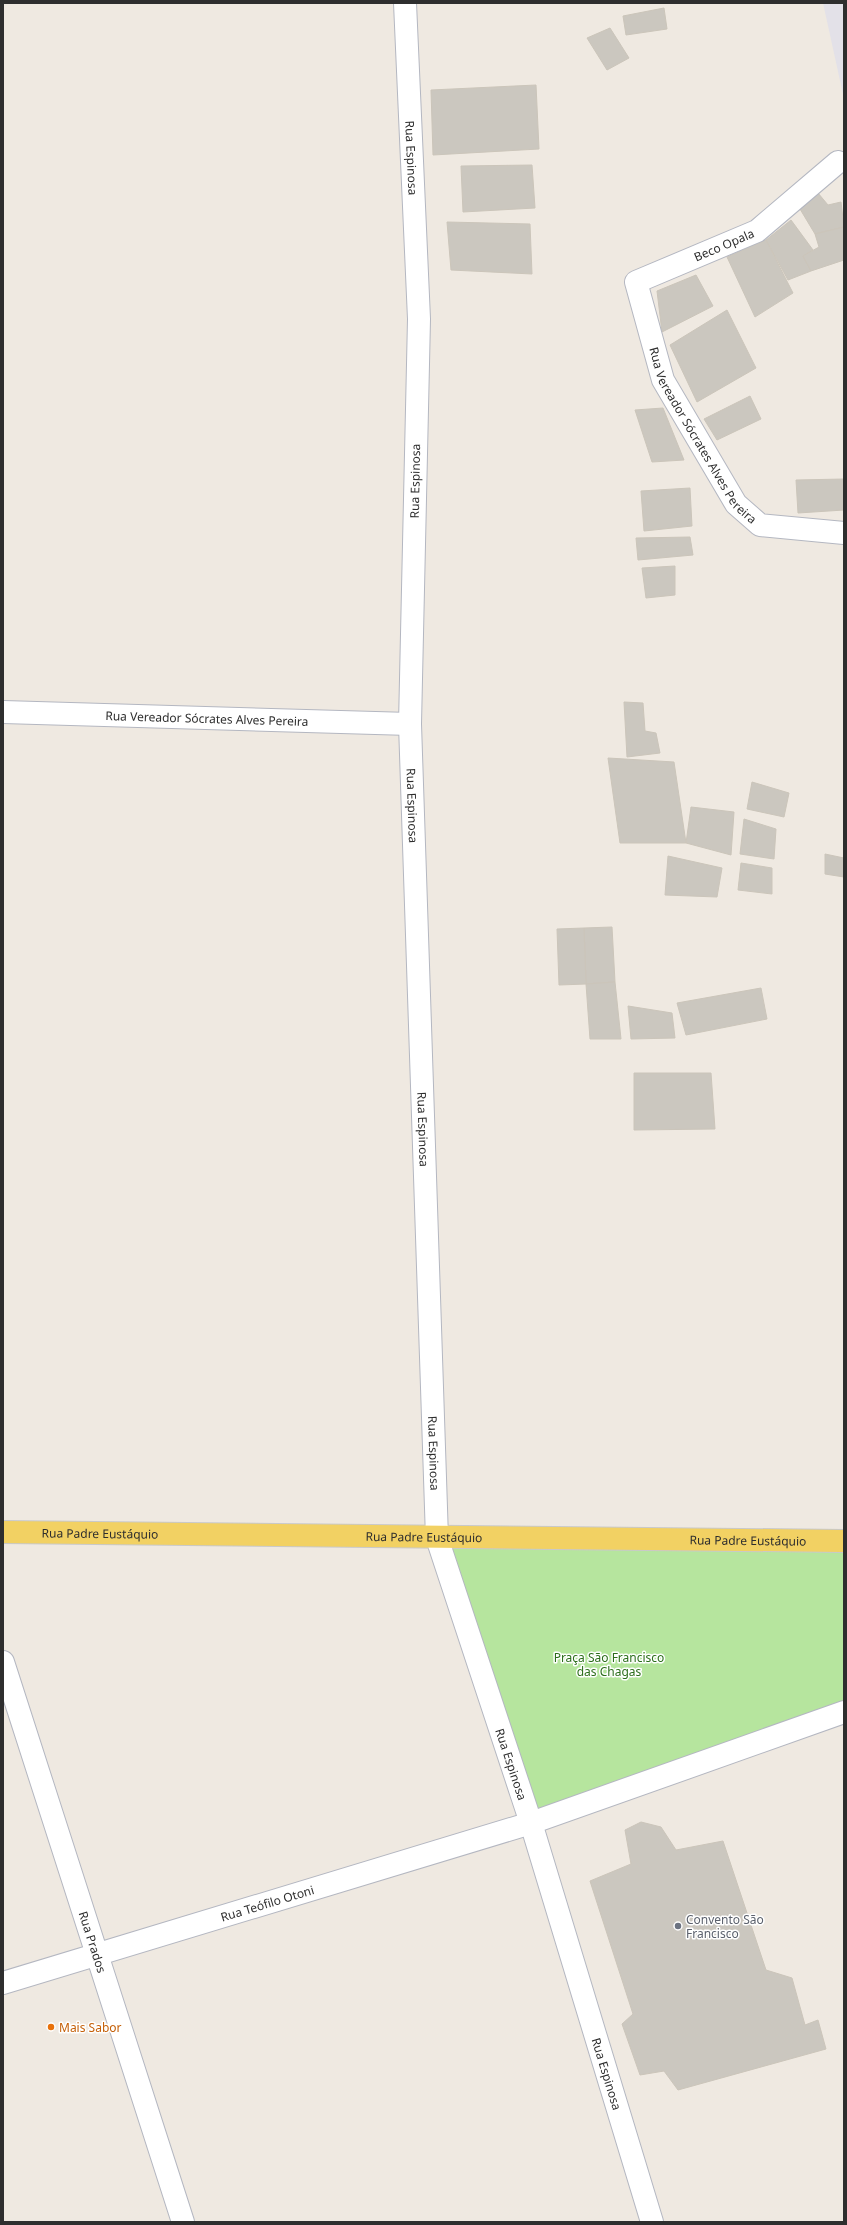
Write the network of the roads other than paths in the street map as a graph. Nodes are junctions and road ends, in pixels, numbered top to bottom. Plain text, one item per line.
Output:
1 (405, 3) edge
2 (838, 162) dead end
3 (636, 282) joint
4 (844, 533) edge
5 (3, 712) edge
6 (410, 724) junction
7 (3, 1532) edge
8 (437, 1538) junction
9 (844, 1541) edge
10 (3, 1662) edge
11 (844, 1712) edge
12 (531, 1823) junction
13 (96, 1954) junction
14 (3, 1983) edge
15 (183, 2222) edge
16 (652, 2222) edge

1 - 6 street, Rua Espinosa
2 - 3 street, Beco Opala
3 - 4 street, Rua Vereador Sócrates Alves Pereira
5 - 6 street, Rua Vereador Sócrates Alves Pereira
6 - 8 street, Rua Espinosa
7 - 8 main road, Rua Padre Eustáquio
8 - 9 main road, Rua Padre Eustáquio
8 - 12 street, Rua Espinosa
10 - 13 street, Rua Prados
11 - 12 street
12 - 13 street, Rua Teófilo Otoni
12 - 16 street, Rua Espinosa
13 - 14 street, Rua Teófilo Otoni
13 - 15 street, Rua Prados

